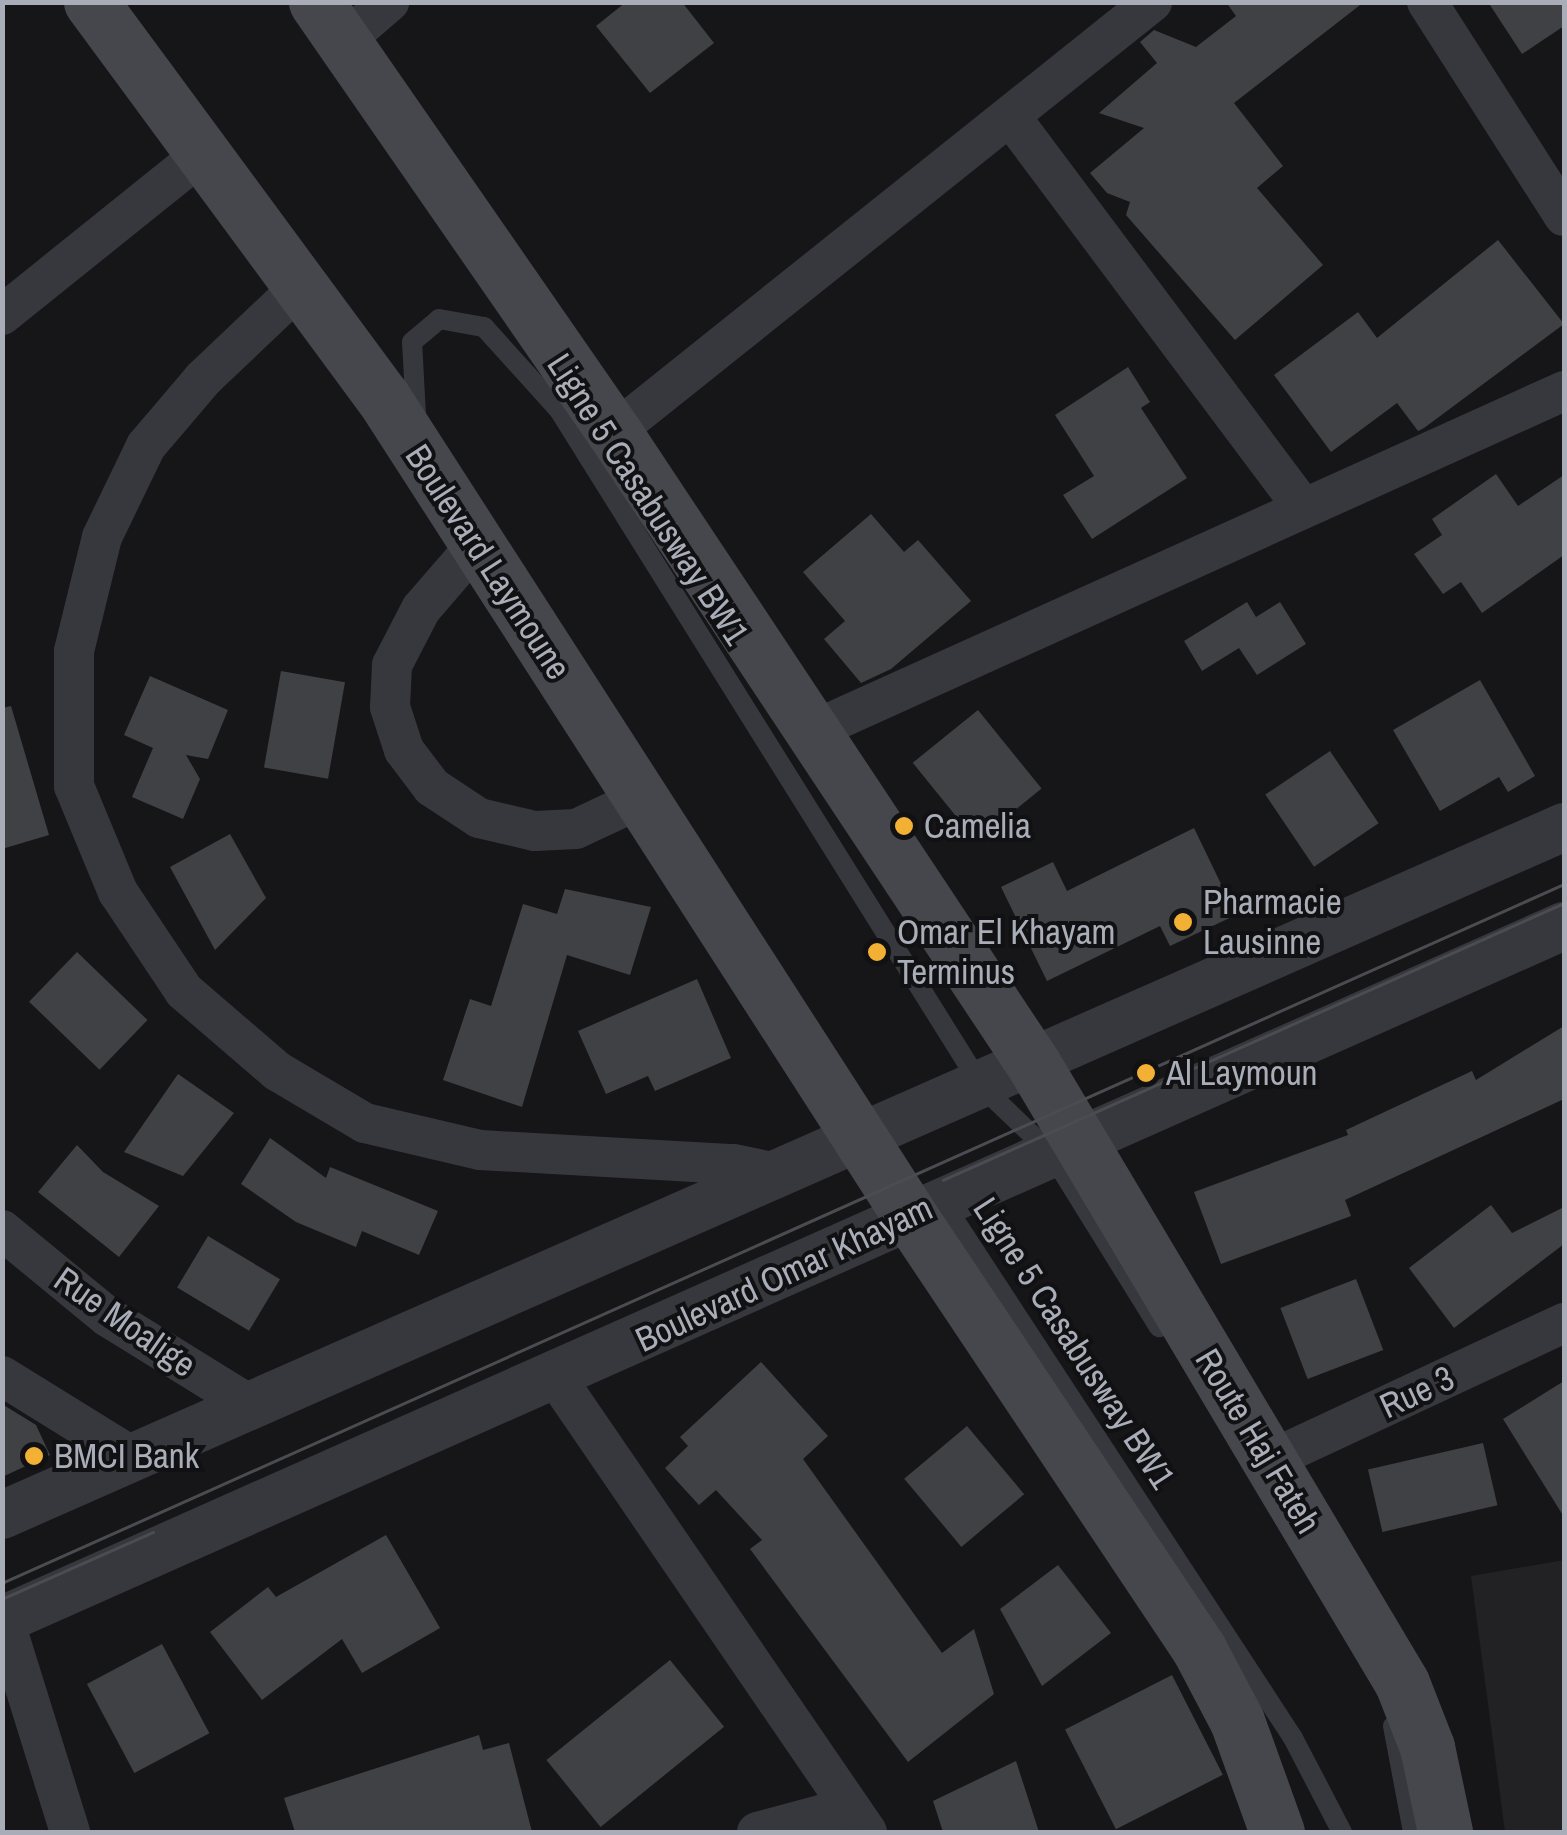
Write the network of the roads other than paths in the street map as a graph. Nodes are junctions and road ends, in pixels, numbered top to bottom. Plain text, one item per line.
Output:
1 (92, 2) edge
2 (389, 2) edge
3 (1152, 2) edge
4 (1427, 2) edge
5 (330, 22) edge
6 (1010, 116) junction
7 (205, 152) junction
8 (1564, 216) edge
9 (302, 285) junction
10 (2, 315) edge
11 (1564, 391) edge
12 (614, 432) junction
13 (1301, 505) junction
14 (478, 544) junction
15 (812, 731) junction
16 (640, 799) junction
17 (1564, 826) edge
18 (1564, 926) edge
19 (1034, 1065) junction
20 (982, 1087) junction
21 (870, 1133) junction
22 (1065, 1146) junction
23 (777, 1172) junction
24 (922, 1196) junction
25 (2, 1230) edge
26 (1564, 1324) edge
27 (1166, 1340) dead end
28 (2, 1376) edge
29 (557, 1379) junction
30 (253, 1407) junction
31 (131, 1456) junction
32 (1254, 1457) junction
33 (2, 1515) edge
34 (3, 1620) edge
35 (859, 1820) edge
36 (70, 1832) edge
37 (758, 1832) edge
38 (1277, 1832) edge
39 (1342, 1832) edge
40 (1414, 1832) edge
41 (1445, 1832) edge

1 - 7 main road, Boulevard Laymoune
2 - 5 street
3 - 6 street
4 - 8 street
5 - 12 main road
6 - 12 street
6 - 13 street
7 - 9 main road, Boulevard Laymoune
7 - 10 street
9 - 14 main road, Boulevard Laymoune
9 - 23 street
11 - 13 street
12 - 15 main road
13 - 15 street
14 - 16 main road, Boulevard Laymoune
14 - 16 street
15 - 19 main road
16 - 21 main road, Boulevard Laymoune
17 - 19 street
18 - 22 street, Boulevard Omar Khayam
19 - 20 street
19 - 22 main road, Route Haj Fateh
20 - 21 street
20 - 21 lane, Ligne 5 Casabusway BW1
20 - 22 lane, Ligne 5 Casabusway BW1
21 - 23 street
21 - 24 main road
22 - 24 street, Boulevard Omar Khayam
22 - 27 lane, Ligne 5 Casabusway BW1
22 - 32 main road, Route Haj Fateh
23 - 30 street
24 - 29 street, Boulevard Omar Khayam
24 - 38 main road
24 - 39 lane, Ligne 5 Casabusway BW1
25 - 30 street, Rue Moalige
26 - 32 street, Rue 3
28 - 31 street
29 - 34 street, Boulevard Omar Khayam
29 - 35 street
30 - 31 street
31 - 33 street
32 - 40 lane
32 - 41 main road, Route Haj Fateh
34 - 36 street
35 - 37 street

